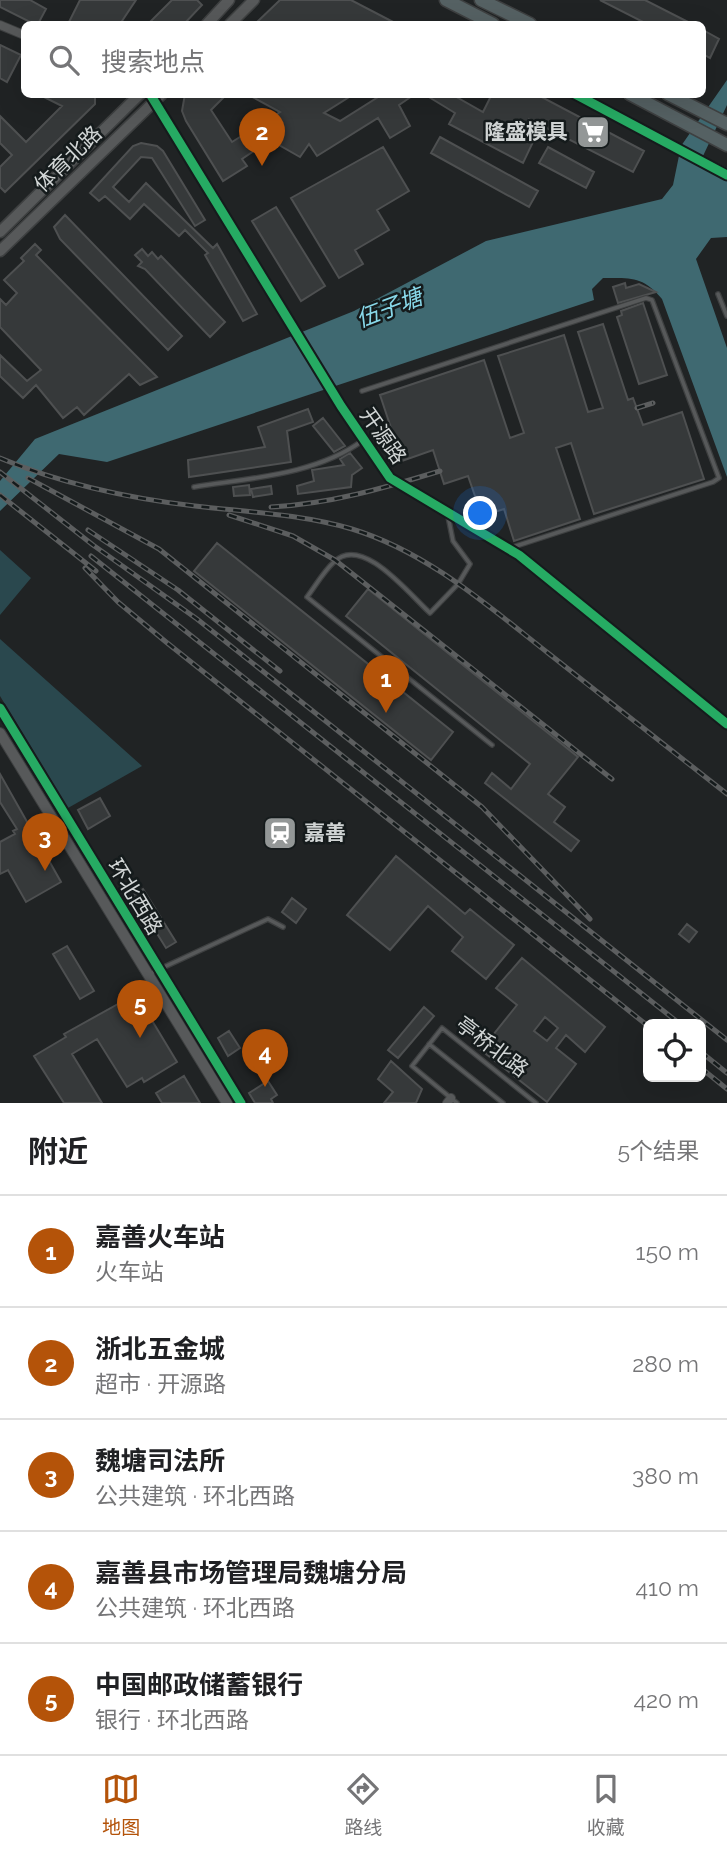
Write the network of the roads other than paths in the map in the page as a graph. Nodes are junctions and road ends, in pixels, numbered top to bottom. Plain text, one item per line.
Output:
1 (229, 0) edge
2 (254, 0) edge
3 (446, 0) edge
4 (481, 0) edge
5 (210, 21) edge
6 (233, 21) edge
7 (487, 21) edge
8 (524, 21) edge
9 (0, 25) edge
10 (21, 34) edge
11 (136, 98) edge
12 (154, 98) edge
13 (156, 98) edge
14 (639, 98) edge
15 (676, 98) edge
16 (727, 124) edge
17 (727, 145) edge
18 (0, 232) edge
19 (0, 251) edge
20 (718, 294) dead end
21 (727, 316) edge
22 (362, 391) dead end
23 (364, 439) junction
24 (194, 487) dead end
25 (448, 514) junction
26 (508, 548) junction
27 (0, 708) edge
28 (727, 724) edge
29 (0, 733) edge
30 (492, 745) dead end
31 (283, 927) dead end
32 (159, 968) junction
33 (149, 974) junction
34 (429, 1044) junction
35 (452, 1101) edge
36 (227, 1103) edge
37 (241, 1103) edge
38 (503, 1103) edge
39 (536, 1103) edge

1 - 5 main road
2 - 6 main road
3 - 7 highway
4 - 8 highway
9 - 10 street
11 - 18 main road, 体育北路
12 - 19 main road, 体育北路
13 - 23 street, 开源路
14 - 17 highway
15 - 16 highway
20 - 21 lane
22 - 26 lane
23 - 24 lane
23 - 25 street, 开源路
25 - 26 street, 开源路
25 - 30 lane
26 - 28 street, 开源路
27 - 32 street, 环北西路
29 - 33 street, 环北西路
31 - 32 lane
32 - 33 lane
32 - 37 street, 环北西路
33 - 36 street, 环北西路
34 - 35 lane, 亭桥北路
34 - 38 lane, 亭桥北路
34 - 39 lane, 亭桥北路

